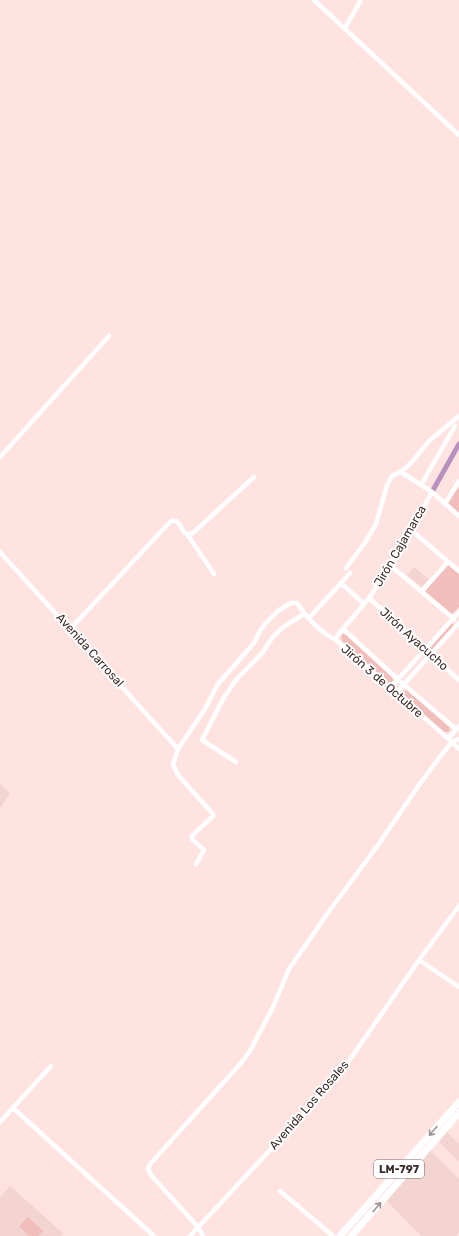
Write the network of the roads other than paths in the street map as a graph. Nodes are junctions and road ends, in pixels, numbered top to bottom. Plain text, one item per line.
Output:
1 (314, 0) edge
2 (362, 0) edge
3 (345, 28) junction
4 (459, 135) edge
5 (109, 336) dead end
6 (459, 416) edge
7 (455, 426) edge
8 (0, 457) edge
9 (401, 472) junction
10 (254, 477) dead end
11 (459, 481) edge
12 (421, 485) junction
13 (432, 492) junction
14 (445, 504) junction
15 (459, 516) edge
16 (411, 530) junction
17 (188, 534) junction
18 (0, 552) edge
19 (448, 562) junction
20 (391, 566) junction
21 (346, 568) dead end
22 (459, 571) edge
23 (350, 573) dead end
24 (214, 574) dead end
25 (341, 583) junction
26 (422, 591) junction
27 (369, 598) junction
28 (364, 604) junction
29 (459, 612) edge
30 (304, 614) junction
31 (309, 618) junction
32 (453, 618) junction
33 (459, 623) edge
34 (70, 629) junction
35 (343, 629) junction
36 (337, 636) dead end
37 (425, 649) junction
38 (431, 654) junction
39 (398, 679) junction
40 (459, 680) edge
41 (403, 684) junction
42 (390, 688) junction
43 (396, 693) junction
44 (458, 728) edge
45 (459, 739) edge
46 (451, 740) junction
47 (178, 749) junction
48 (459, 749) edge
49 (236, 762) dead end
50 (196, 864) dead end
51 (459, 906) edge
52 (419, 960) junction
53 (459, 987) edge
54 (51, 1066) dead end
55 (459, 1102) edge
56 (13, 1108) junction
57 (459, 1113) edge
58 (0, 1122) edge
59 (280, 1191) dead end
60 (198, 1227) junction
61 (154, 1236) edge
62 (190, 1236) edge
63 (203, 1236) edge
64 (333, 1236) edge
65 (340, 1236) edge
66 (351, 1236) edge

1 - 3 street
2 - 3 street
3 - 4 street
5 - 8 street
6 - 7 street
7 - 9 street
7 - 12 street
9 - 12 street
9 - 21 street
10 - 17 street
11 - 14 street
12 - 13 street
13 - 14 street
13 - 16 street, Jirón Cajamarca
14 - 15 street
16 - 19 street
16 - 20 street, Jirón Cajamarca
17 - 24 street
17 - 34 street
18 - 34 street, Avenida Carrosal
19 - 22 street
19 - 26 street
20 - 26 street
20 - 27 street, Jirón Cajamarca
23 - 25 street
25 - 28 street, Jirón Ayacucho
25 - 31 street
26 - 32 street
27 - 28 street, Jirón Cajamarca
27 - 37 street, Jirón Ayacucho
28 - 35 street, Jirón Cajamarca
29 - 32 street
30 - 31 street, Jirón 3 de Octubre
30 - 47 street, Jirón 3 de Octubre
30 - 49 street
31 - 42 street, Jirón 3 de Octubre
32 - 33 street
32 - 37 street
33 - 38 street
34 - 47 street, Avenida Carrosal
35 - 36 street, Jirón Cajamarca
35 - 39 street, Jirón 3 de Octubre
37 - 38 street, Jirón Ayacucho
37 - 39 street
38 - 40 street, Jirón Ayacucho
38 - 41 street
39 - 41 street, Jirón 3 de Octubre
39 - 42 street
41 - 43 street
41 - 44 street, Jirón 3 de Octubre
42 - 43 street, Jirón 3 de Octubre
43 - 46 street, Jirón 3 de Octubre
44 - 46 street
45 - 46 street
46 - 48 street, Jirón 3 de Octubre
46 - 60 street
47 - 50 street
51 - 52 street, Avenida Los Rosales
52 - 53 street
52 - 60 street, Avenida Los Rosales
54 - 56 street
55 -> 65 main road, LM-797
56 - 58 street
56 - 61 street
66 -> 57 main road, LM-797
59 - 64 street
60 - 62 street, Avenida Los Rosales
60 - 63 street

